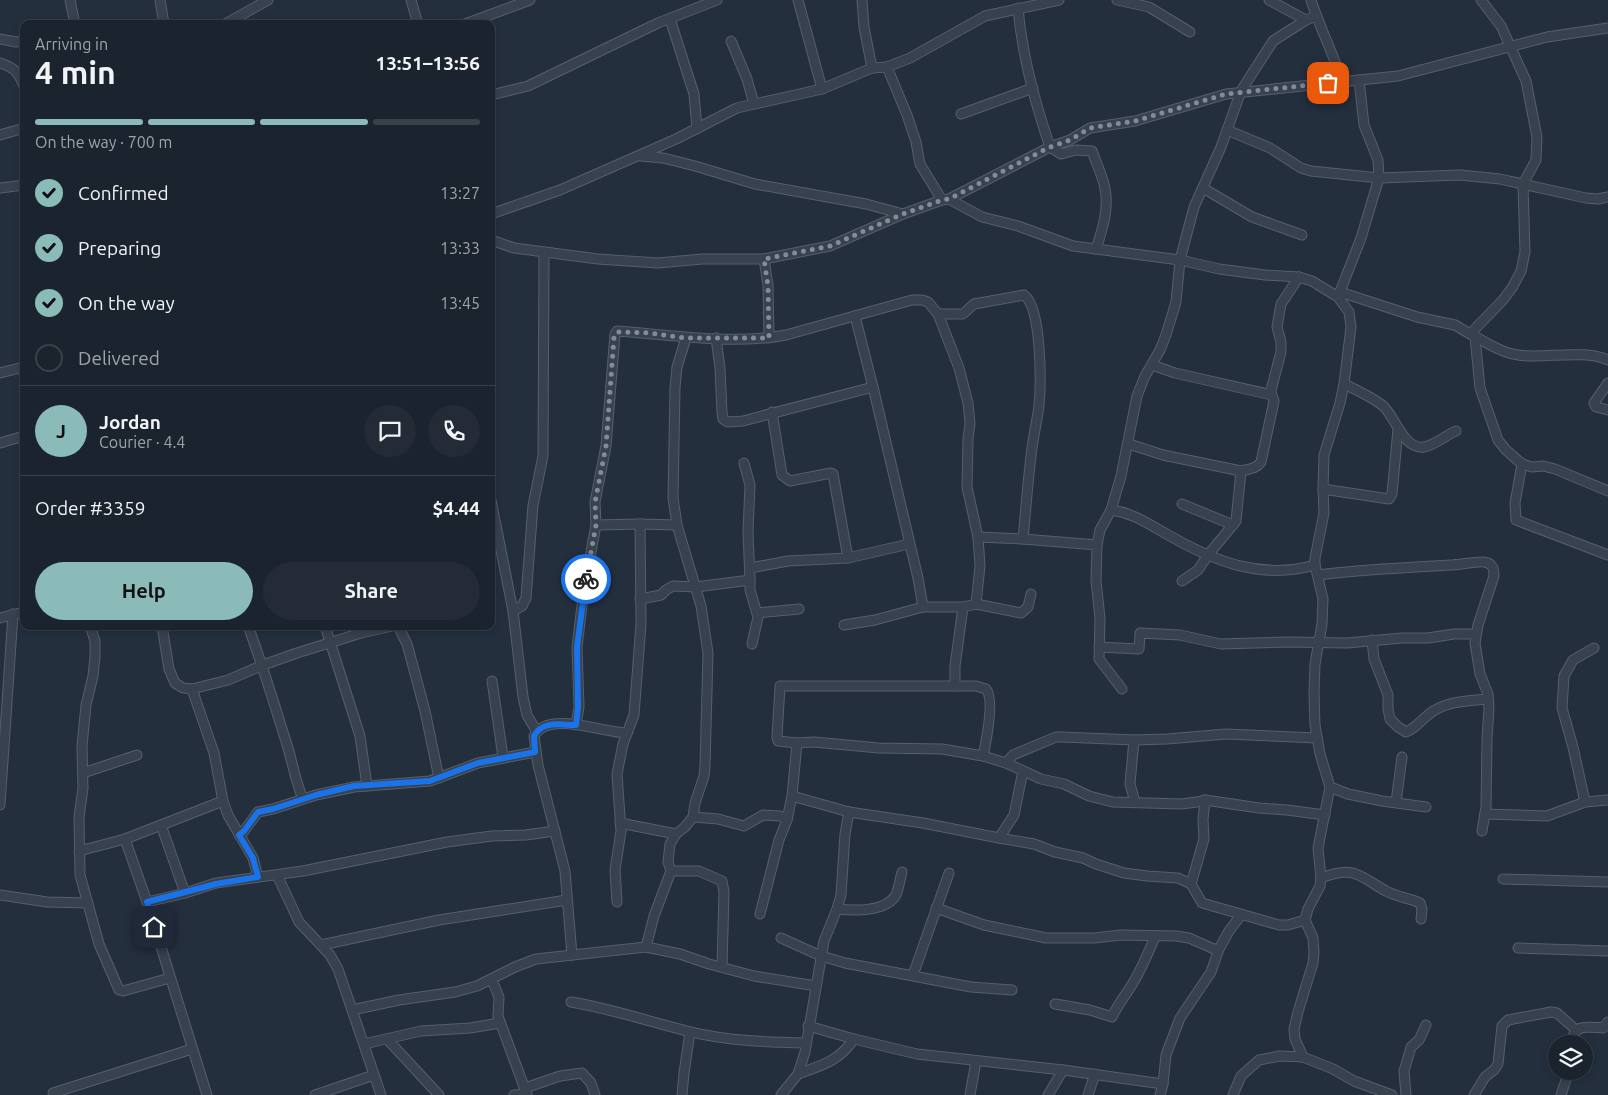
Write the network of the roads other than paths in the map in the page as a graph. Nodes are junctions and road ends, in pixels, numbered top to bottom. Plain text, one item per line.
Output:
1 (70, 0) edge
2 (160, 0) edge
3 (268, 0) edge
4 (410, 0) edge
5 (530, 0) edge
6 (717, 0) edge
7 (798, 0) edge
8 (862, 0) edge
9 (1058, 0) edge
10 (1117, 0) edge
11 (1269, 0) edge
12 (1311, 0) edge
13 (1481, 0) edge
14 (1018, 8) junction
15 (1316, 16) junction
16 (670, 19) junction
17 (74, 20) edge
18 (163, 20) edge
19 (232, 20) edge
20 (417, 20) edge
21 (476, 20) edge
22 (1306, 20) junction
23 (1608, 28) edge
24 (1190, 32) dead end
25 (0, 39) edge
26 (731, 41) dead end
27 (20, 42) edge
28 (1509, 46) junction
29 (0, 63) edge
30 (887, 67) junction
31 (872, 68) junction
32 (20, 76) edge
33 (1358, 80) junction
34 (1342, 81) junction
35 (1033, 88) junction
36 (822, 89) junction
37 (1241, 91) junction
38 (495, 94) edge
39 (754, 104) junction
40 (961, 114) dead end
41 (20, 129) edge
42 (696, 129) junction
43 (1227, 130) junction
44 (0, 135) edge
45 (1050, 147) junction
46 (640, 156) junction
47 (1379, 178) junction
48 (1522, 184) junction
49 (20, 185) edge
50 (0, 188) edge
51 (1203, 188) junction
52 (1608, 197) edge
53 (946, 199) junction
54 (495, 213) edge
55 (903, 214) junction
56 (1302, 235) dead end
57 (495, 241) edge
58 (1096, 249) junction
59 (544, 252) junction
60 (764, 259) junction
61 (1180, 260) junction
62 (1299, 277) junction
63 (1339, 294) junction
64 (938, 314) junction
65 (854, 316) junction
66 (1473, 335) junction
67 (686, 338) junction
68 (716, 338) junction
69 (769, 338) junction
70 (1608, 360) edge
71 (1152, 365) junction
72 (20, 368) edge
73 (0, 373) edge
74 (1608, 383) edge
75 (1344, 384) junction
76 (873, 388) junction
77 (1270, 394) junction
78 (1608, 410) edge
79 (772, 412) junction
80 (1398, 429) junction
81 (1456, 432) dead end
82 (20, 437) edge
83 (0, 443) edge
84 (1129, 444) junction
85 (744, 463) dead end
86 (1522, 464) junction
87 (1241, 471) junction
88 (1323, 488) junction
89 (1608, 491) edge
90 (1182, 504) dead end
91 (1111, 510) junction
92 (495, 520) edge
93 (640, 524) junction
94 (596, 525) junction
95 (677, 525) junction
96 (1233, 525) junction
97 (978, 537) junction
98 (1023, 539) junction
99 (909, 544) junction
100 (1097, 545) junction
101 (1208, 555) junction
102 (1608, 555) edge
103 (848, 558) junction
104 (1315, 565) junction
105 (750, 568) junction
106 (1318, 575) junction
107 (750, 580) junction
108 (1182, 581) dead end
109 (696, 587) junction
110 (1031, 594) dead end
111 (640, 599) junction
112 (976, 604) junction
113 (923, 607) junction
114 (963, 607) junction
115 (799, 609) dead end
116 (513, 611) junction
117 (20, 613) edge
118 (758, 613) junction
119 (13, 614) junction
120 (0, 618) edge
121 (844, 625) dead end
122 (91, 630) edge
123 (163, 630) edge
124 (250, 630) edge
125 (326, 630) edge
126 (374, 630) edge
127 (400, 630) edge
128 (1476, 634) junction
129 (1372, 640) junction
130 (1319, 642) junction
131 (330, 644) junction
132 (752, 644) dead end
133 (1099, 647) junction
134 (1594, 648) dead end
135 (263, 665) junction
136 (492, 681) dead end
137 (954, 686) junction
138 (192, 689) junction
139 (1122, 689) dead end
140 (1488, 699) junction
141 (576, 725) junction
142 (537, 732) junction
143 (627, 733) junction
144 (1317, 738) junction
145 (1134, 740) junction
146 (796, 744) junction
147 (535, 752) junction
148 (137, 756) dead end
149 (983, 756) junction
150 (503, 757) junction
151 (1402, 757) dead end
152 (1006, 763) junction
153 (1023, 771) junction
154 (83, 773) junction
155 (439, 778) junction
156 (366, 786) junction
157 (1330, 788) junction
158 (792, 796) junction
159 (303, 799) junction
160 (223, 800) junction
161 (1205, 800) junction
162 (1608, 800) edge
163 (1135, 802) junction
164 (1396, 802) junction
165 (1585, 802) junction
166 (0, 805) edge
167 (1426, 807) dead end
168 (849, 812) junction
169 (1486, 814) junction
170 (1325, 815) junction
171 (693, 817) junction
172 (788, 820) junction
173 (620, 823) junction
174 (161, 825) junction
175 (555, 831) junction
176 (1482, 831) dead end
177 (676, 834) junction
178 (239, 835) junction
179 (999, 838) junction
180 (125, 839) junction
181 (79, 851) junction
182 (671, 871) junction
183 (902, 872) dead end
184 (949, 873) dead end
185 (277, 875) junction
186 (258, 877) junction
187 (1321, 878) junction
188 (1503, 879) dead end
189 (1608, 882) edge
190 (1191, 884) junction
191 (185, 893) junction
192 (0, 895) edge
193 (567, 900) junction
194 (147, 902) junction
195 (617, 902) dead end
196 (88, 903) junction
197 (936, 908) junction
198 (838, 909) junction
199 (760, 914) dead end
200 (1241, 914) junction
201 (1421, 919) dead end
202 (1305, 920) junction
203 (1155, 937) junction
204 (781, 938) dead end
205 (321, 945) junction
206 (646, 947) junction
207 (1518, 948) dead end
208 (1220, 949) junction
209 (1608, 951) edge
210 (572, 955) junction
211 (821, 956) junction
212 (722, 967) junction
213 (913, 975) junction
214 (170, 978) junction
215 (492, 980) junction
216 (816, 986) junction
217 (1012, 990) dead end
218 (571, 1002) dead end
219 (1055, 1004) dead end
220 (352, 1010) junction
221 (1608, 1022) edge
222 (500, 1023) junction
223 (1426, 1025) dead end
224 (808, 1026) junction
225 (1576, 1030) junction
226 (690, 1032) junction
227 (1575, 1035) edge
228 (387, 1039) junction
229 (854, 1039) junction
230 (806, 1043) junction
231 (364, 1044) junction
232 (192, 1048) junction
233 (1303, 1057) junction
234 (976, 1061) junction
235 (1063, 1070) junction
236 (798, 1074) junction
237 (1095, 1074) junction
238 (374, 1075) junction
239 (1565, 1080) edge
240 (1163, 1084) junction
241 (526, 1092) edge
242 (53, 1093) dead end
243 (320, 1094) edge
244 (206, 1095) edge
245 (381, 1095) edge
246 (439, 1095) edge
247 (514, 1095) edge
248 (595, 1095) edge
249 (682, 1095) edge
250 (781, 1095) edge
251 (970, 1095) edge
252 (1048, 1095) edge
253 (1088, 1095) edge
254 (1160, 1095) edge
255 (1233, 1095) edge
256 (1392, 1095) edge
257 (1406, 1095) edge
258 (1474, 1095) edge
259 (1561, 1095) edge

1 - 17 street
2 - 18 street
3 - 19 street
4 - 20 street
5 - 21 street
6 - 16 street
7 - 36 street
8 - 31 street
9 - 14 street
10 - 24 street
11 - 22 street
12 - 15 street
13 - 28 street
14 - 30 street
14 - 35 street
15 - 22 street
15 - 34 street
16 - 38 street
16 - 42 street
22 - 37 street
23 - 28 street
25 - 27 street
26 - 39 street
28 - 33 street
28 - 48 street
29 - 32 street
30 - 31 street
30 - 53 street
31 - 36 street
33 - 34 street
33 - 47 street
34 - 37 street
35 - 40 street
35 - 45 street
36 - 39 street
37 - 43 street
37 - 45 street
39 - 42 street
41 - 44 street
42 - 46 street
43 - 47 street
43 - 51 street
45 - 53 street
45 - 58 street
46 - 54 street
46 - 55 street
47 - 48 street
47 - 63 street
48 - 52 street
48 - 66 street
49 - 50 street
51 - 56 street
51 - 61 street
53 - 55 street
53 - 58 street
55 - 60 street
57 - 59 street
58 - 61 street
59 - 60 street
59 - 116 street
60 - 69 street
61 - 62 street
61 - 71 street
62 - 63 street
62 - 77 street
63 - 66 street
63 - 75 street
64 - 65 street
64 - 97 street
64 - 98 street
65 - 69 street
65 - 76 street
66 - 70 street
66 - 86 street
67 - 68 street
67 - 94 street
67 - 95 street
68 - 69 street
68 - 79 street
71 - 77 street
71 - 84 street
72 - 73 street
74 - 78 street
75 - 80 street
75 - 88 street
76 - 79 street
76 - 99 street
77 - 87 street
79 - 103 street
80 - 81 street
80 - 88 street
82 - 83 street
84 - 87 street
84 - 91 street
85 - 105 street
86 - 89 street
86 - 102 street
87 - 96 street
88 - 104 street
90 - 96 street
91 - 100 street
91 - 101 street
92 - 116 street
93 - 94 street
93 - 95 street
93 - 111 street
94 - 141 street
95 - 109 street
96 - 101 street
97 - 98 street
97 - 112 street
98 - 100 street
99 - 103 street
99 - 113 street
100 - 133 street
101 - 104 street
101 - 108 street
103 - 105 street
104 - 106 street
105 - 107 street
106 - 128 street
106 - 130 street
107 - 109 street
107 - 118 street
109 - 111 street
109 - 171 street
110 - 112 street
111 - 143 street
112 - 114 street
113 - 114 street
113 - 121 street
114 - 137 street
115 - 118 street
116 - 142 street
117 - 119 street
118 - 132 street
119 - 120 street
119 - 166 street
122 - 154 street
123 - 138 street
124 - 135 street
125 - 131 street
126 - 131 street
127 - 155 street
128 - 129 street
128 - 140 street
129 - 130 street
129 - 140 street
130 - 133 street
130 - 144 street
131 - 135 street
131 - 156 street
133 - 139 street
134 - 165 street
135 - 138 street
135 - 159 street
136 - 150 street
137 - 146 street
137 - 149 street
138 - 160 street
140 - 169 street
141 - 142 street
141 - 143 street
142 - 147 street
143 - 173 street
144 - 145 street
144 - 157 street
145 - 152 street
145 - 163 street
146 - 149 street
146 - 158 street
147 - 150 street
147 - 175 street
148 - 154 street
149 - 152 street
150 - 155 street
151 - 164 street
152 - 153 street
153 - 163 street
153 - 179 street
154 - 181 street
155 - 156 street
156 - 159 street
157 - 164 street
157 - 170 street
158 - 168 street
158 - 172 street
159 - 178 street
160 - 174 street
160 - 178 street
161 - 163 street
161 - 170 street
161 - 190 street
162 - 165 street
164 - 167 street
165 - 169 street
168 - 179 street
168 - 198 street
169 - 176 street
170 - 187 street
171 - 172 street
171 - 177 street
172 - 199 street
173 - 177 street
173 - 195 street
174 - 180 street
174 - 191 street
175 - 185 street
175 - 193 street
177 - 182 street
178 - 186 street
179 - 190 street
180 - 181 street
180 - 194 street
181 - 196 street
182 - 206 street
182 - 212 street
183 - 198 street
184 - 197 street
185 - 186 street
185 - 205 street
186 - 191 street
187 - 201 street
187 - 202 street
188 - 189 street
190 - 200 street
191 - 194 street
192 - 196 street
193 - 205 street
193 - 210 street
194 - 214 street
196 - 214 street
197 - 203 street
197 - 213 street
198 - 211 street
200 - 202 street
200 - 208 street
202 - 233 street
203 - 208 street
203 - 219 street
204 - 211 street
205 - 220 street
206 - 210 street
206 - 212 street
207 - 209 street
208 - 240 street
210 - 215 street
211 - 213 street
211 - 216 street
212 - 216 street
213 - 217 street
214 - 232 street
215 - 220 street
215 - 222 street
216 - 224 street
218 - 226 street
220 - 231 street
221 - 225 street
222 - 228 street
222 - 241 street
223 - 257 street
224 - 229 street
224 - 230 street
225 - 227 street
225 - 258 street
226 - 230 street
226 - 249 street
228 - 231 street
228 - 246 street
229 - 234 street
229 - 236 street
230 - 236 street
231 - 238 street
232 - 242 street
232 - 244 street
233 - 255 street
233 - 256 street
234 - 235 street
234 - 251 street
235 - 237 street
235 - 252 street
236 - 250 street
237 - 240 street
237 - 253 street
238 - 243 street
238 - 245 street
239 - 259 street
240 - 254 street
241 - 247 street
241 - 248 street

